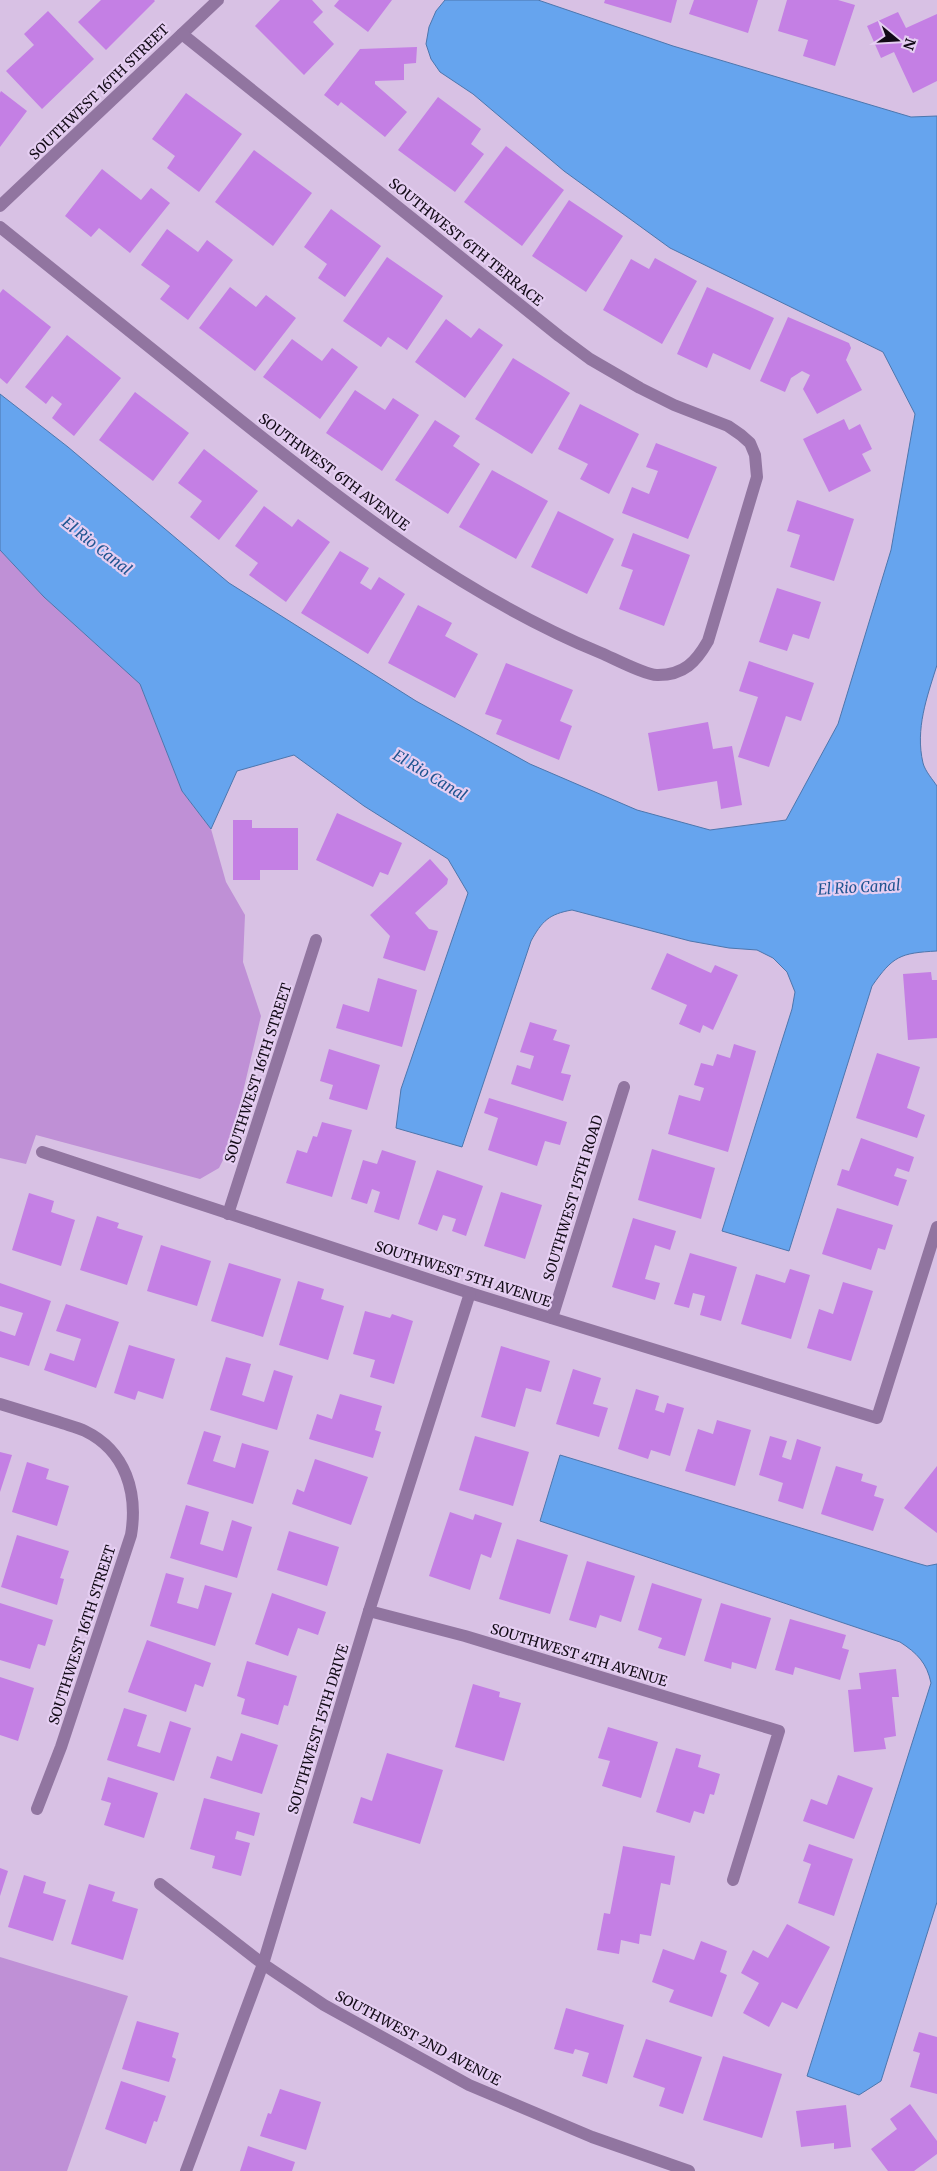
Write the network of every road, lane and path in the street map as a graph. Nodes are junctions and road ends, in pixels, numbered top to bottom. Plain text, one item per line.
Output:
1 (218, 0) edge
2 (182, 34) junction
3 (0, 206) edge
4 (0, 227) edge
5 (684, 670) joint
6 (316, 940) dead end
7 (624, 1087) dead end
8 (42, 1152) dead end
9 (228, 1214) junction
10 (937, 1227) edge
11 (470, 1293) junction
12 (552, 1318) junction
13 (0, 1404) edge
14 (369, 1611) junction
15 (37, 1809) dead end
16 (733, 1880) dead end
17 (160, 1884) dead end
18 (263, 1964) junction
19 (186, 2171) edge
20 (688, 2171) edge

1 - 2 street, SOUTHWEST 16TH STREET
2 - 3 street, SOUTHWEST 16TH STREET
2 - 5 street, SOUTHWEST 6TH TERRACE
4 - 5 street, SOUTHWEST 6TH AVENUE
6 - 9 street, SOUTHWEST 16TH STREET
7 - 12 street, SOUTHWEST 15TH ROAD
8 - 9 street, SOUTHWEST 5TH AVENUE
9 - 11 street, SOUTHWEST 5TH AVENUE
10 - 12 street, SOUTHWEST 5TH AVENUE
11 - 12 street, SOUTHWEST 5TH AVENUE
11 - 14 street, SOUTHWEST 15TH DRIVE
13 - 15 street, SOUTHWEST 16TH STREET
14 - 16 street, SOUTHWEST 4TH AVENUE
14 - 18 street, SOUTHWEST 15TH DRIVE
17 - 18 street, SOUTHWEST 2ND AVENUE
18 - 19 street, SOUTHWEST 15TH DRIVE
18 - 20 street, SOUTHWEST 2ND AVENUE

